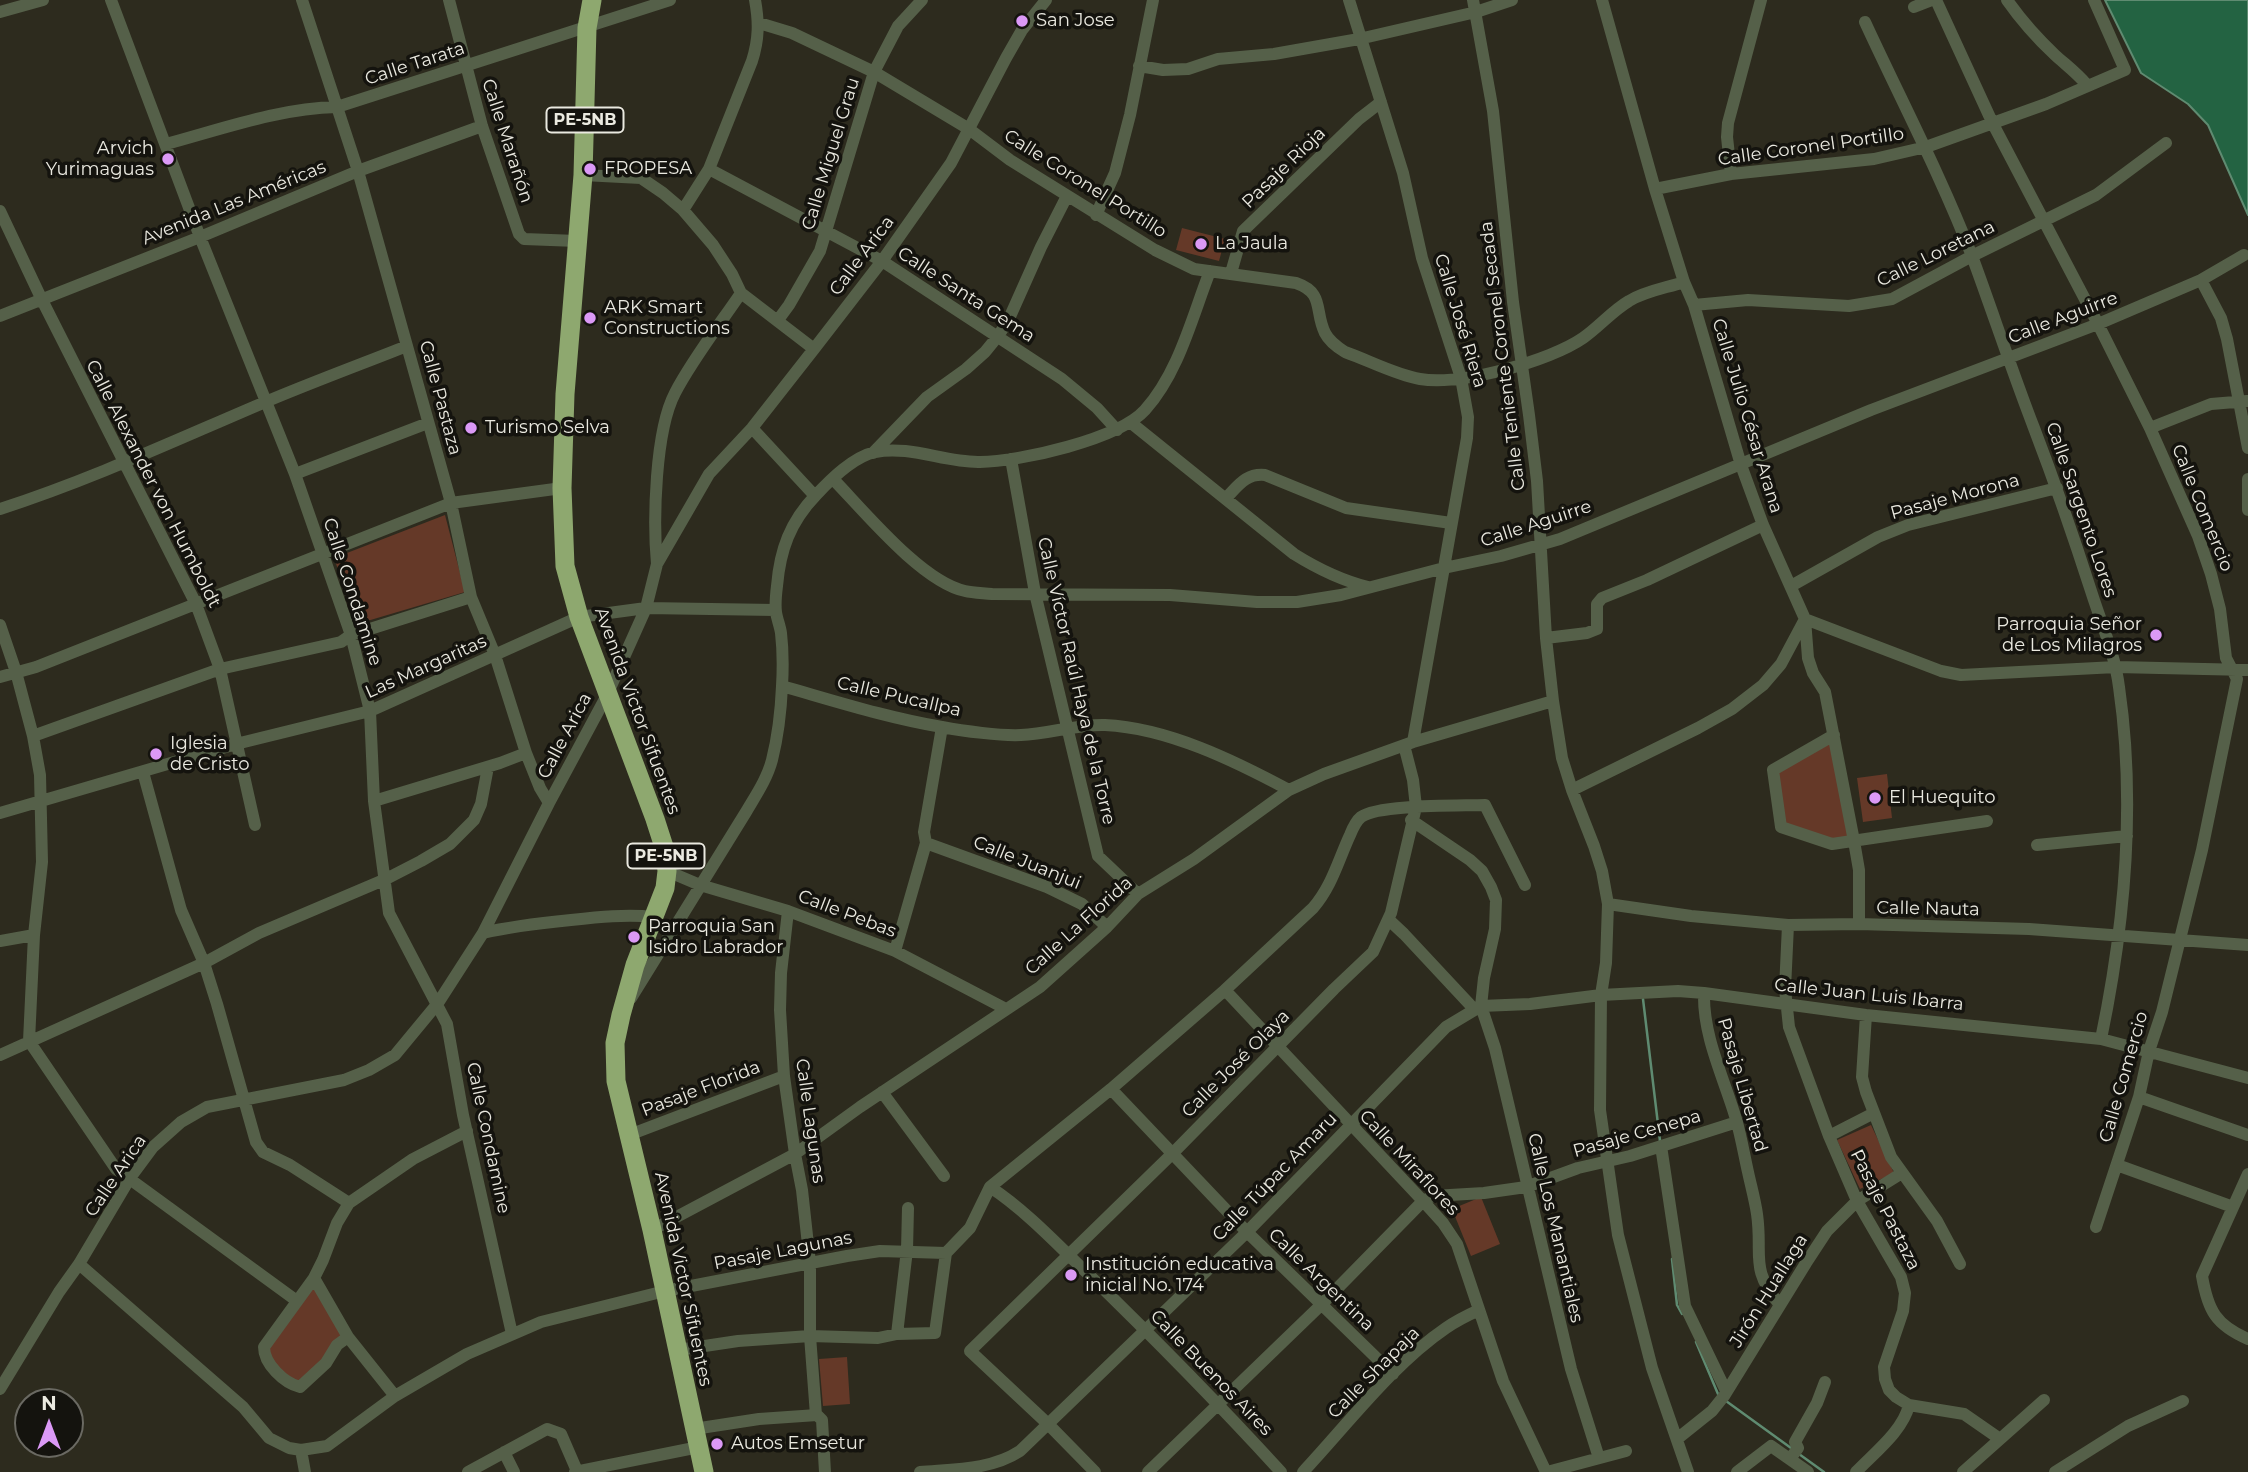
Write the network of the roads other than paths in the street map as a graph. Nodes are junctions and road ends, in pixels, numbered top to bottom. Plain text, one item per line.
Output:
1 (43, 0) edge
2 (111, 0) edge
3 (302, 0) edge
4 (449, 0) edge
5 (592, 0) edge
6 (670, 0) edge
7 (755, 0) edge
8 (922, 0) edge
9 (1046, 0) edge
10 (1153, 0) edge
11 (1349, 0) edge
12 (1513, 0) edge
13 (1602, 0) edge
14 (1761, 0) edge
15 (1934, 0) edge
16 (2007, 0) edge
17 (2094, 0) edge
18 (1474, 6) edge
19 (1914, 7) dead end
20 (0, 12) edge
21 (1866, 22) dead end
22 (759, 23) junction
23 (587, 28) junction
24 (1360, 39) junction
25 (465, 66) junction
26 (1139, 66) junction
27 (874, 72) junction
28 (2087, 85) junction
29 (1381, 102) junction
30 (337, 107) junction
31 (1993, 124) junction
32 (482, 126) junction
33 (969, 129) junction
34 (166, 144) junction
35 (2166, 144) dead end
36 (1926, 147) junction
37 (709, 169) junction
38 (358, 171) junction
39 (1731, 174) junction
40 (583, 175) junction
41 (1655, 189) junction
42 (1067, 196) junction
43 (683, 210) junction
44 (0, 211) edge
45 (1096, 215) junction
46 (2043, 222) junction
47 (826, 229) junction
48 (200, 237) junction
49 (577, 241) junction
50 (2244, 255) dead end
51 (1972, 256) junction
52 (882, 261) junction
53 (1210, 271) junction
54 (1231, 272) junction
55 (2201, 280) junction
56 (1684, 282) junction
57 (741, 293) junction
58 (41, 300) junction
59 (1694, 304) junction
60 (0, 316) edge
61 (778, 320) junction
62 (2098, 324) junction
63 (998, 336) junction
64 (407, 346) junction
65 (814, 349) junction
66 (2007, 358) junction
67 (1522, 364) junction
68 (1461, 378) junction
69 (2244, 401) edge
70 (266, 402) junction
71 (1130, 422) junction
72 (428, 423) junction
73 (752, 428) junction
74 (2150, 428) junction
75 (1117, 430) junction
76 (2248, 448) edge
77 (873, 453) junction
78 (1011, 459) junction
79 (124, 464) junction
80 (1741, 465) junction
81 (295, 474) junction
82 (834, 479) junction
83 (2248, 479) edge
84 (562, 488) junction
85 (2057, 488) junction
86 (815, 496) junction
87 (1226, 498) junction
88 (451, 503) junction
89 (0, 509) edge
90 (2248, 510) edge
91 (1451, 523) junction
92 (1763, 525) junction
93 (1539, 545) junction
94 (323, 555) junction
95 (657, 564) junction
96 (1444, 568) junction
97 (1791, 586) junction
98 (1371, 587) junction
99 (1035, 593) junction
100 (471, 597) junction
101 (196, 604) junction
102 (646, 608) junction
103 (775, 610) junction
104 (579, 617) junction
105 (1805, 619) junction
106 (0, 625) edge
107 (351, 635) junction
108 (1546, 638) junction
109 (495, 655) junction
110 (2116, 667) junction
111 (220, 669) junction
112 (2232, 669) junction
113 (2248, 670) edge
114 (16, 672) junction
115 (0, 677) edge
116 (782, 686) junction
117 (607, 695) junction
118 (1553, 701) junction
119 (370, 711) junction
120 (942, 727) junction
121 (1066, 728) junction
122 (33, 736) junction
123 (1834, 736) junction
124 (1408, 743) junction
125 (236, 744) junction
126 (526, 753) junction
127 (488, 767) junction
128 (143, 772) junction
129 (1289, 790) junction
130 (1572, 790) junction
131 (374, 801) junction
132 (41, 803) junction
133 (549, 803) junction
134 (1416, 807) junction
135 (0, 813) edge
136 (1411, 820) junction
137 (1987, 821) dead end
138 (255, 825) dead end
139 (2127, 836) junction
140 (1854, 841) junction
141 (926, 843) junction
142 (2037, 845) dead end
143 (667, 871) junction
144 (386, 879) junction
145 (699, 885) junction
146 (1525, 885) dead end
147 (1138, 894) junction
148 (1608, 904) junction
149 (788, 911) junction
150 (654, 917) junction
151 (1389, 920) junction
152 (1788, 925) junction
153 (1859, 925) junction
154 (1107, 927) junction
155 (483, 933) junction
156 (34, 935) junction
157 (2119, 936) junction
158 (2179, 940) junction
159 (0, 941) edge
160 (2248, 944) edge
161 (895, 951) junction
162 (204, 963) junction
163 (1224, 990) junction
164 (1704, 993) junction
165 (1601, 995) junction
166 (438, 1003) junction
167 (1786, 1004) junction
168 (1477, 1007) junction
169 (1006, 1009) junction
170 (621, 1015) junction
171 (1866, 1015) junction
172 (2101, 1039) junction
173 (29, 1041) junction
174 (1279, 1045) junction
175 (2149, 1051) junction
176 (0, 1055) edge
177 (784, 1076) junction
178 (2248, 1078) edge
179 (1111, 1089) junction
180 (882, 1092) junction
181 (2139, 1097) junction
182 (243, 1099) junction
183 (1874, 1113) junction
184 (1737, 1122) junction
185 (1350, 1125) junction
186 (467, 1131) junction
187 (629, 1135) junction
188 (2248, 1135) edge
189 (1829, 1136) junction
190 (1661, 1146) junction
191 (1172, 1153) junction
192 (795, 1154) junction
193 (1607, 1160) junction
194 (2116, 1165) junction
195 (1902, 1173) junction
196 (2248, 1174) edge
197 (944, 1176) dead end
198 (130, 1178) junction
199 (990, 1187) junction
200 (1527, 1187) junction
201 (1423, 1201) junction
202 (1857, 1201) junction
203 (349, 1203) junction
204 (2233, 1207) junction
205 (908, 1208) dead end
206 (2096, 1227) dead end
207 (652, 1230) junction
208 (1247, 1231) junction
209 (907, 1250) junction
210 (946, 1254) junction
211 (1067, 1254) junction
212 (810, 1263) junction
213 (79, 1264) junction
214 (1961, 1264) dead end
215 (314, 1278) junction
216 (665, 1291) junction
217 (297, 1301) junction
218 (1321, 1305) junction
219 (1780, 1305) junction
220 (1479, 1310) junction
221 (1146, 1330) junction
222 (512, 1334) junction
223 (897, 1334) junction
224 (810, 1336) junction
225 (348, 1337) junction
226 (2248, 1339) edge
227 (678, 1350) junction
228 (1393, 1374) junction
229 (1825, 1382) dead end
230 (0, 1389) edge
231 (1723, 1395) junction
232 (395, 1396) junction
233 (2044, 1400) dead end
234 (2183, 1401) dead end
235 (1218, 1404) junction
236 (1909, 1405) junction
237 (818, 1416) junction
238 (1048, 1424) junction
239 (696, 1438) junction
240 (1677, 1439) junction
241 (2000, 1439) junction
242 (301, 1450) junction
243 (1626, 1451) dead end
244 (504, 1452) junction
245 (1599, 1458) junction
246 (1790, 1459) junction
247 (304, 1472) edge
248 (468, 1472) edge
249 (514, 1472) edge
250 (576, 1472) edge
251 (704, 1472) edge
252 (825, 1472) edge
253 (920, 1472) edge
254 (1094, 1472) edge
255 (1148, 1472) edge
256 (1281, 1472) edge
257 (1303, 1472) edge
258 (1546, 1472) edge
259 (1688, 1472) edge
260 (1737, 1472) edge
261 (1808, 1472) edge
262 (1856, 1472) edge
263 (1963, 1472) edge
264 (2055, 1472) edge

1 - 20 street
2 - 34 street, Calle Condamine
3 - 30 street, Calle Pastaza
4 - 25 street, Calle Marañón
5 - 23 highway, PE-5NB
6 - 23 street, Calle Tarata
7 - 22 street
8 - 27 street, Calle Miguel Grau
9 - 33 street, Calle Arica
10 - 26 street
11 - 24 street, Calle José Riera
12 - 18 street
13 - 41 street, Calle Julio César Arana
14 - 39 street
15 - 19 street
15 - 31 street, Calle Comercio
16 - 28 street
17 - 28 street, Calle Coronel Portillo
18 - 24 street
18 - 67 street, Calle Teniente Coronel Secada
21 - 36 street, Calle Sargento Lores
22 - 27 street, Calle Coronel Portillo
22 - 37 street
23 - 25 street, Calle Tarata
23 - 40 highway, PE-5NB
24 - 26 street
24 - 29 street, Calle José Riera
25 - 30 street, Calle Tarata
25 - 32 street, Calle Marañón
26 - 45 street
27 - 33 street, Calle Coronel Portillo
27 - 47 street, Calle Miguel Grau
28 - 31 street, Calle Coronel Portillo
29 - 54 street, Pasaje Rioja
29 - 68 street, Calle José Riera
30 - 34 street, Calle Tarata
30 - 38 street, Calle Pastaza
31 - 36 street, Calle Coronel Portillo
31 - 46 street, Calle Comercio
32 - 38 street, Avenida Las Américas
32 - 49 street, Calle Marañón
33 - 42 street, Calle Coronel Portillo
33 - 52 street, Calle Arica
34 - 48 street, Calle Condamine
35 - 46 street, Calle Loretana
36 - 39 street, Calle Coronel Portillo
36 - 51 street, Calle Sargento Lores
37 - 43 street
37 - 47 street, Calle Santa Gema
38 - 48 street, Avenida Las Américas
38 - 64 street, Calle Pastaza
39 - 41 street, Calle Coronel Portillo
40 - 43 street
40 - 49 highway, PE-5NB
41 - 56 street, Calle Julio César Arana
42 - 45 street, Calle Coronel Portillo
42 - 63 street
43 - 57 street
44 - 58 street, Calle Alexander von Humboldt
45 - 53 street, Calle Coronel Portillo
46 - 51 street, Calle Loretana
46 - 62 street, Calle Comercio
47 - 52 street, Calle Santa Gema
47 - 61 street, Calle Miguel Grau
48 - 58 street, Avenida Las Américas
48 - 70 street, Calle Condamine
49 - 84 highway, Avenida Victor Sifuentes / PE-5NB
50 - 55 street, Calle Aguirre
51 - 59 street, Calle Loretana
51 - 66 street, Calle Sargento Lores
52 - 63 street, Calle Santa Gema
52 - 65 street, Calle Arica
53 - 54 street, Calle Coronel Portillo
53 - 71 street
54 - 68 street, Calle Coronel Portillo
55 - 62 street, Calle Aguirre
55 - 69 street
56 - 59 street, Calle Julio César Arana
56 - 67 street, Calle Coronel Portillo
57 - 61 street
57 - 95 street
58 - 60 street, Avenida Las Américas
58 - 79 street, Calle Alexander von Humboldt
59 - 80 street, Calle Julio César Arana
61 - 65 street
62 - 66 street, Calle Aguirre
62 - 74 street, Calle Comercio
63 - 75 street, Calle Santa Gema
63 - 77 street
64 - 70 street
64 - 72 street, Calle Pastaza
65 - 73 street, Calle Arica
66 - 80 street, Calle Aguirre
66 - 85 street, Calle Sargento Lores
67 - 68 street, Calle Coronel Portillo
67 - 93 street, Calle Teniente Coronel Secada
68 - 91 street, Calle José Riera
69 - 74 street
69 - 76 street
70 - 79 street
70 - 81 street, Calle Condamine
71 - 75 street
71 - 87 street
72 - 81 street
72 - 88 street, Calle Pastaza
73 - 86 street
73 - 95 street, Calle Arica
74 - 112 street, Calle Comercio
75 - 78 street
77 - 78 street
77 - 82 street
78 - 99 street, Calle Víctor Raúl Haya de la Torre
79 - 89 street
79 - 101 street, Calle Alexander von Humboldt
80 - 92 street, Calle Julio César Arana
80 - 93 street, Calle Aguirre
81 - 94 street, Calle Condamine
82 - 86 street
82 - 99 street, Calle Aguirre
83 - 90 street
84 - 88 street
84 - 104 highway, Avenida Victor Sifuentes / PE-5NB
85 - 97 street, Pasaje Morona
85 - 110 street, Calle Sargento Lores
86 - 103 street
87 - 91 street
87 - 98 street
88 - 94 street
88 - 100 street, Calle Pastaza
91 - 96 street, Calle José Riera
92 - 97 street, Calle Julio César Arana
92 - 108 street
93 - 96 street, Calle Aguirre
93 - 108 street, Calle Teniente Coronel Secada
94 - 101 street
94 - 107 street, Calle Condamine
95 - 102 street, Calle Arica
96 - 98 street, Calle Aguirre
96 - 124 street, Calle José Riera
97 - 105 street, Calle Julio César Arana
98 - 99 street, Calle Aguirre
99 - 121 street, Calle Víctor Raúl Haya de la Torre
100 - 107 street
100 - 109 street, Calle Pastaza
101 - 111 street, Calle Alexander von Humboldt
101 - 114 street
102 - 103 street, Las Margaritas
102 - 104 street, Las Margaritas
102 - 117 street, Calle Arica
103 - 116 street
104 - 109 street, Las Margaritas
104 - 117 highway, Avenida Victor Sifuentes / PE-5NB
105 - 110 street
105 - 123 street, Calle Julio César Arana
105 - 130 street
106 - 114 street
107 - 111 street
107 - 119 street, Calle Condamine
108 - 118 street, Calle Teniente Coronel Secada
109 - 119 street, Las Margaritas
109 - 126 street, Calle Pastaza
110 - 112 street
110 - 139 street, Calle Sargento Lores
111 - 122 street
111 - 125 street, Calle Alexander von Humboldt
112 - 113 street
112 - 158 street, Calle Comercio
114 - 115 street
114 - 122 street
116 - 120 street, Calle Pucallpa
116 - 145 street
117 - 133 street, Calle Arica
117 - 143 highway, Avenida Victor Sifuentes / PE-5NB
118 - 124 street, Calle La Florida
118 - 130 street, Calle Teniente Coronel Secada
119 - 125 street, Las Margaritas
119 - 131 street, Calle Condamine
120 - 121 street, Calle Pucallpa
120 - 141 street
121 - 129 street, Calle Pucallpa
121 - 147 street, Calle Víctor Raúl Haya de la Torre
122 - 132 street
123 - 140 street, Calle Julio César Arana
123 - 140 street
124 - 129 street, Calle La Florida
124 - 134 street, Calle José Olaya
125 - 128 street, Las Margaritas
125 - 138 street, Calle Alexander von Humboldt
126 - 127 street
126 - 133 street, Calle Pastaza
127 - 131 street
127 - 144 street
128 - 132 street, Las Margaritas
128 - 162 street
129 - 147 street, Calle La Florida
130 - 148 street, Calle Teniente Coronel Secada
131 - 144 street, Calle Condamine
132 - 135 street, Las Margaritas
132 - 156 street
133 - 155 street, Calle Arica
134 - 136 street, Calle José Olaya
134 - 146 street
134 - 163 street
136 - 151 street, Calle José Olaya
136 - 168 street
137 - 140 street
139 - 142 street
139 - 157 street, Calle Sargento Lores
140 - 153 street, Calle Julio César Arana
141 - 154 street, Calle Juanjui
141 - 161 street
143 - 145 street, Calle Pebas
143 - 150 highway, Avenida Victor Sifuentes / PE-5NB
144 - 162 street
144 - 166 street, Calle Condamine
145 - 149 street, Calle Pebas
145 - 170 street
147 - 154 street, Calle La Florida
148 - 152 street, Calle Nauta
148 - 165 street, Calle Teniente Coronel Secada
149 - 161 street, Calle Pebas
149 - 177 street, Calle Lagunas
150 - 155 street
150 - 170 highway, Avenida Victor Sifuentes / PE-5NB
151 - 168 street
151 - 174 street, Calle José Olaya
152 - 153 street, Calle Nauta
152 - 167 street, Pasaje Pastaza
153 - 157 street, Calle Nauta
154 - 169 street, Calle La Florida
155 - 166 street, Calle Arica
156 - 159 street
156 - 173 street
157 - 158 street, Calle Nauta
157 - 172 street, Calle Sargento Lores
158 - 160 street, Calle Nauta
158 - 175 street, Calle Comercio
161 - 169 street, Calle Pebas
162 - 173 street
162 - 182 street
163 - 174 street, Calle Miraflores
163 - 179 street
164 - 165 street, Calle Juan Luis Ibarra
164 - 167 street, Calle Juan Luis Ibarra
164 - 184 street, Pasaje Libertad
165 - 168 street, Calle Juan Luis Ibarra
165 - 193 street, Calle Teniente Coronel Secada
166 - 182 street, Calle Arica
166 - 186 street, Calle Condamine
167 - 171 street, Calle Juan Luis Ibarra
167 - 189 street, Pasaje Pastaza
168 - 185 street, Calle Túpac Amaru
168 - 200 street, Calle Los Manantiales
169 - 180 street, Calle La Florida
170 - 187 highway, Avenida Victor Sifuentes / PE-5NB
171 - 172 street, Calle Juan Luis Ibarra
171 - 183 street
172 - 175 street, Calle Juan Luis Ibarra
173 - 176 street
173 - 198 street
174 - 185 street, Calle Miraflores
174 - 191 street, Calle José Olaya
175 - 178 street, Calle Juan Luis Ibarra
175 - 181 street, Calle Comercio
177 - 187 street, Pasaje Florida
177 - 192 street, Calle Lagunas
179 - 191 street, Calle Argentina
179 - 199 street
180 - 192 street, Calle La Florida
180 - 197 street
181 - 188 street
181 - 194 street, Calle Comercio
182 - 198 street, Calle Arica
182 - 203 street
183 - 189 street
183 - 195 street
184 - 190 street, Pasaje Cenepa
184 - 219 street, Pasaje Libertad
185 - 201 street, Calle Miraflores
185 - 208 street, Calle Túpac Amaru
186 - 203 street
186 - 222 street, Calle Condamine
187 - 207 highway, Avenida Victor Sifuentes / PE-5NB
189 - 202 street, Pasaje Pastaza
190 - 193 street, Pasaje Cenepa
190 - 231 street
191 - 208 street, Calle Argentina
191 - 211 street, Calle José Olaya
192 - 207 street, Calle La Florida
192 - 212 street, Calle Lagunas
193 - 200 street, Pasaje Cenepa
193 - 240 street, Calle Teniente Coronel Secada
194 - 204 street
194 - 206 street, Calle Comercio
195 - 202 street, Jirón Huallaga
195 - 214 street
196 - 204 street
198 - 213 street, Calle Arica
198 - 217 street
199 - 210 street
199 - 211 street, Calle Buenos Aires
200 - 201 street, Pasaje Cenepa
200 - 245 street, Calle Los Manantiales
201 - 218 street
201 - 220 street, Calle Miraflores
202 - 219 street, Jirón Huallaga
202 - 236 street, Pasaje Pastaza
203 - 215 street
204 - 226 street
205 - 209 street
207 - 216 highway, Avenida Victor Sifuentes / PE-5NB
208 - 218 street, Calle Argentina
208 - 221 street, Calle Túpac Amaru
209 - 210 street, Pasaje Lagunas
209 - 212 street, Pasaje Lagunas
209 - 223 street
210 - 223 street
211 - 221 street, Calle Buenos Aires
211 - 238 street, Calle José Olaya
212 - 216 street, Pasaje Lagunas
212 - 224 street, Calle Lagunas
213 - 230 street, Calle Arica
213 - 242 street
215 - 217 street
215 - 225 street
216 - 222 street, Pasaje Lagunas
216 - 227 highway, Avenida Victor Sifuentes / PE-5NB
217 - 225 street
218 - 228 street, Calle Argentina
218 - 235 street
219 - 231 street, Jirón Huallaga
220 - 228 street, Calle Shapaja
220 - 258 street, Calle Miraflores
221 - 235 street, Calle Buenos Aires
221 - 238 street, Calle Túpac Amaru
222 - 232 street, Pasaje Lagunas
223 - 224 street
224 - 227 street
224 - 237 street, Calle Lagunas
225 - 232 street
227 - 239 highway, Avenida Victor Sifuentes / PE-5NB
228 - 257 street, Calle Shapaja
229 - 246 street
231 - 240 street, Jirón Huallaga
232 - 242 street, Pasaje Lagunas
233 - 241 street
234 - 264 street
235 - 255 street
235 - 256 street, Calle Buenos Aires
236 - 241 street
236 - 262 street
237 - 239 street
237 - 252 street
238 - 253 street, Calle Túpac Amaru
238 - 254 street
239 - 250 street
239 - 251 highway, Avenida Victor Sifuentes / PE-5NB
240 - 259 street, Calle Teniente Coronel Secada
241 - 263 street
242 - 247 street
243 - 245 street
244 - 248 street
244 - 249 street
244 - 250 street
245 - 258 street
246 - 260 street
246 - 261 street

